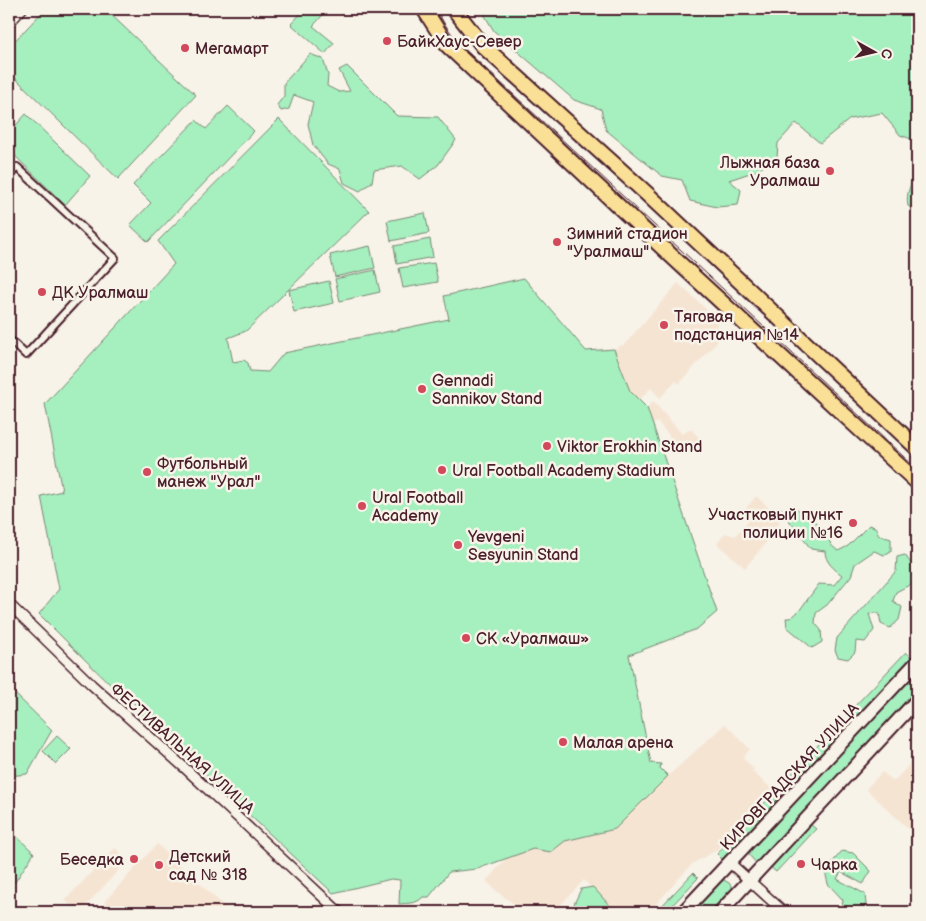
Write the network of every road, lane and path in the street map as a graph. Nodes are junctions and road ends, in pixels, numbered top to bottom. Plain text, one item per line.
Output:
1 (22, 9) edge
2 (424, 9) edge
3 (454, 9) edge
4 (9, 23) edge
5 (9, 176) edge
6 (9, 339) edge
7 (917, 448) edge
8 (917, 482) edge
9 (9, 604) edge
10 (917, 662) edge
11 (917, 700) edge
12 (730, 863) junction
13 (749, 881) junction
14 (339, 912) edge
15 (683, 912) edge
16 (720, 912) edge
17 (784, 912) edge

1 - 4 street
2 - 8 main road
3 - 7 main road
5 - 6 street
9 - 14 street, ФЕСТИВАЛЬНАЯ УЛИЦА
10 - 12 main road, КИРОВГРАДСКАЯ УЛИЦА
11 - 13 main road
12 - 13 street
12 - 15 main road, КИРОВГРАДСКАЯ УЛИЦА
13 - 16 main road
13 - 17 street

